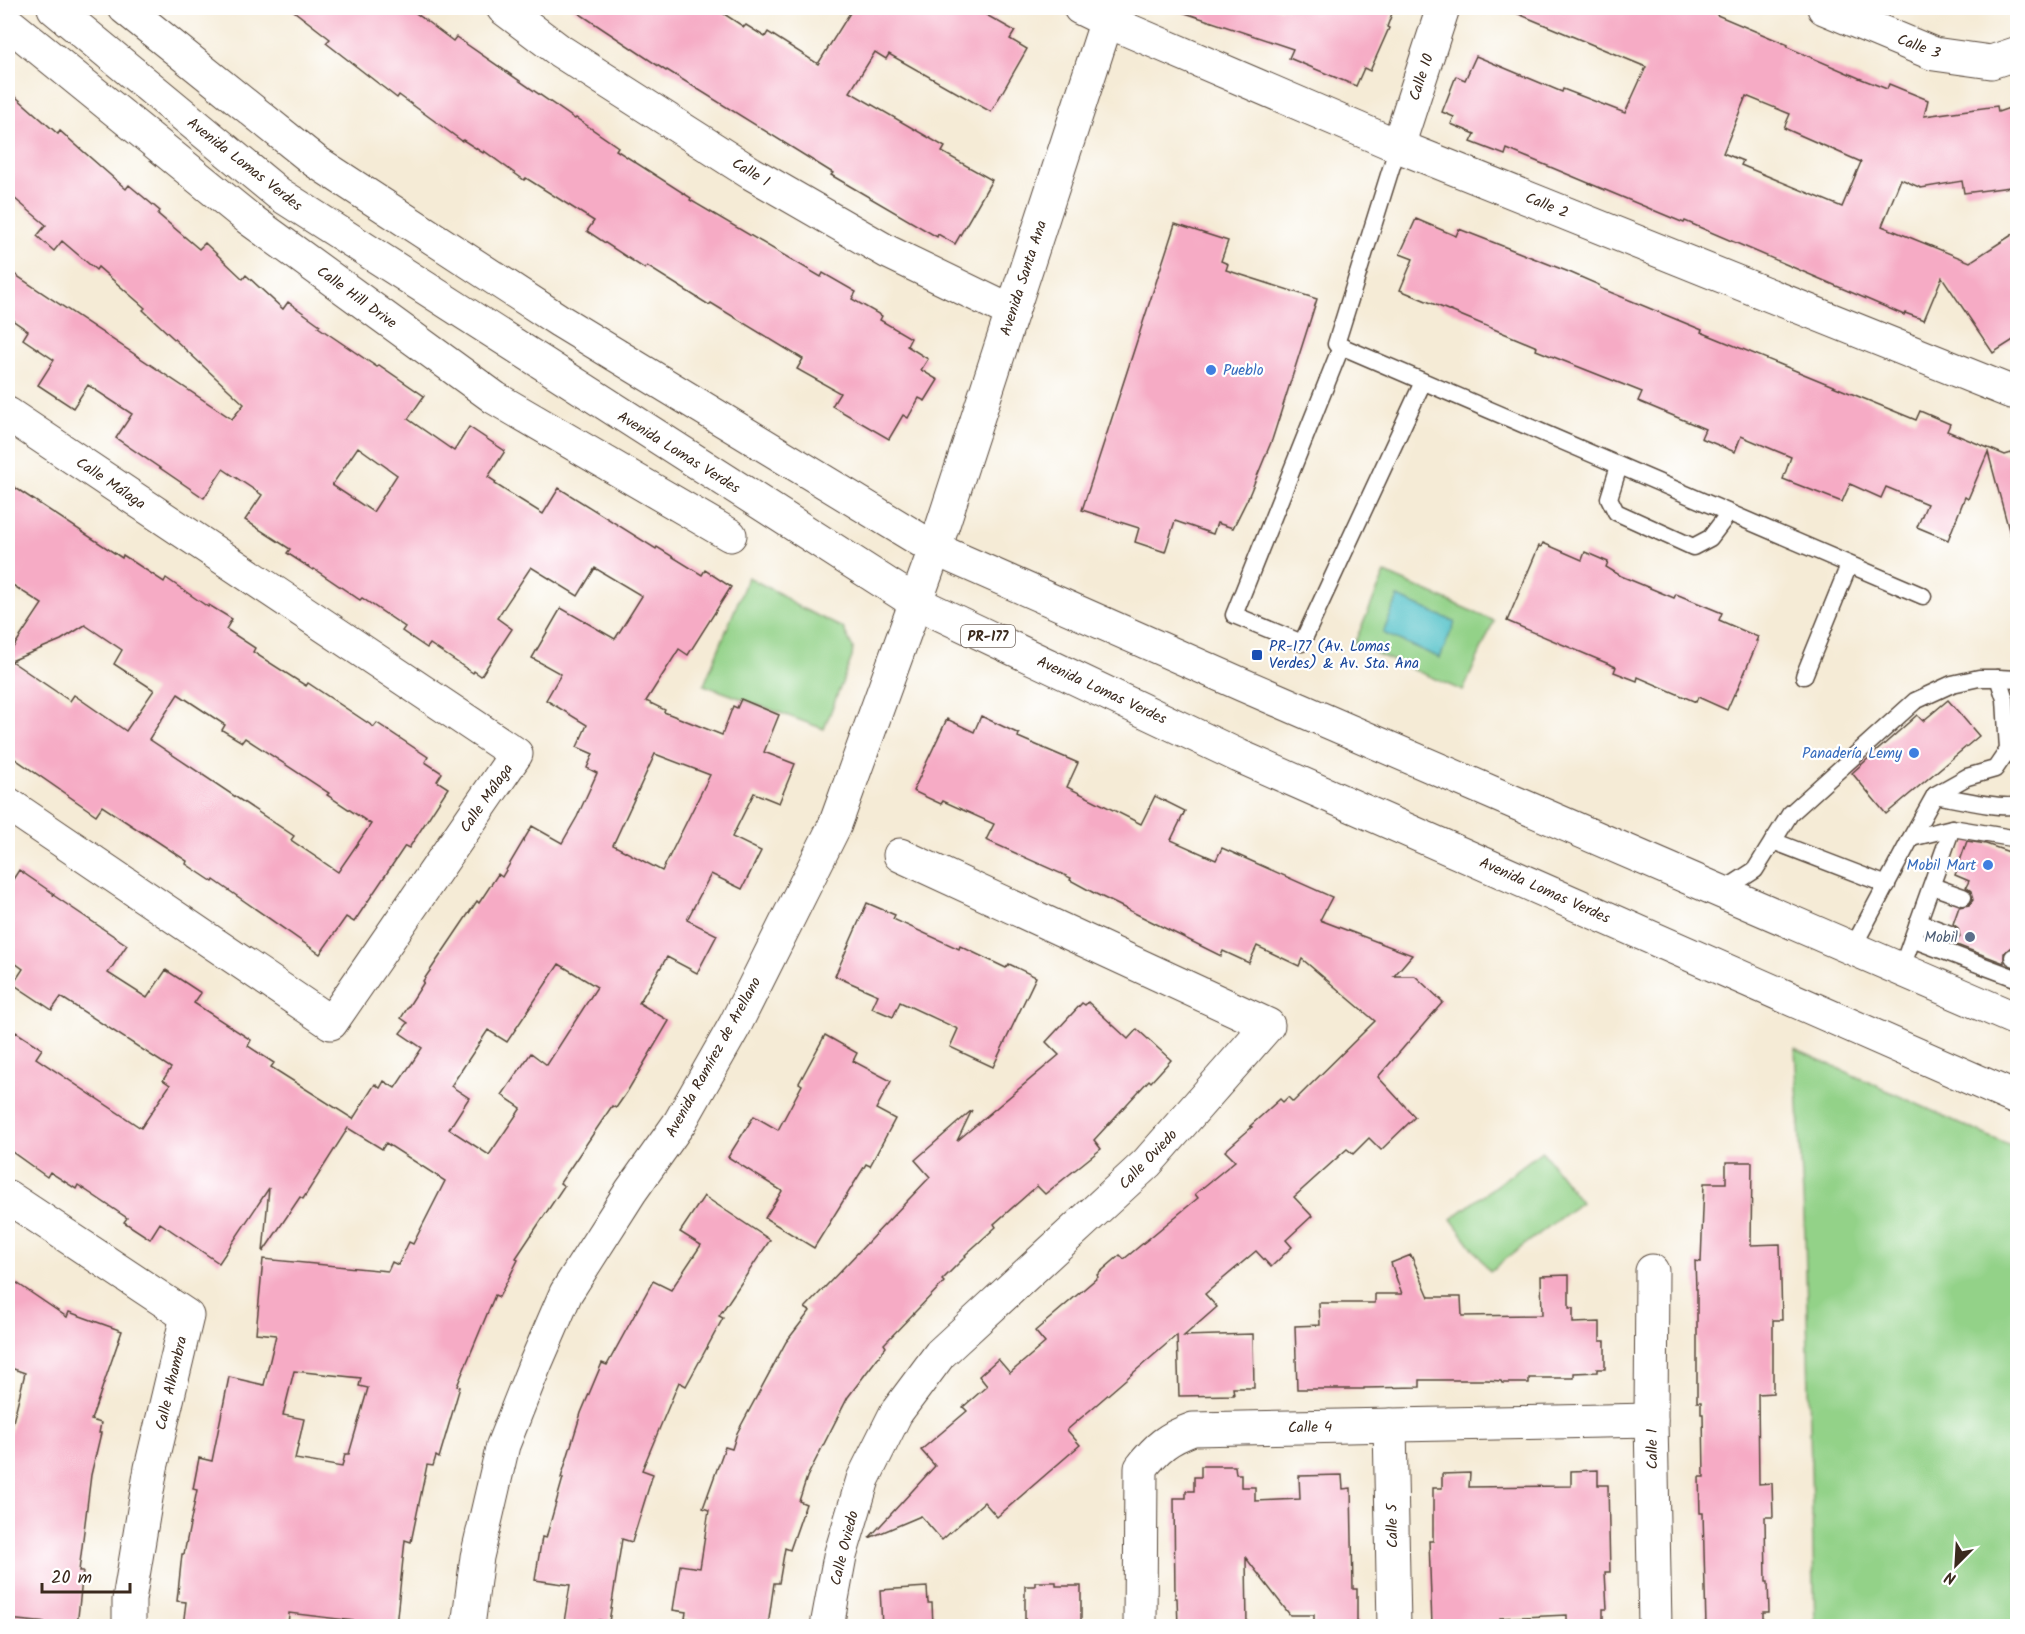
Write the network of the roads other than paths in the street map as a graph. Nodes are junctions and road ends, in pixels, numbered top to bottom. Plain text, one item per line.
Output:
1 (54, 8) edge
2 (125, 8) edge
3 (503, 8) edge
4 (1443, 8) edge
5 (1824, 8) edge
6 (1099, 12) edge
7 (8, 23) edge
8 (2018, 53) edge
9 (1398, 146) junction
10 (1012, 312) junction
11 (1341, 347) junction
12 (1424, 382) junction
13 (2018, 391) edge
14 (8, 414) edge
15 (1619, 466) junction
16 (1729, 513) junction
17 (730, 536) dead end
18 (936, 549) junction
19 (1849, 565) junction
20 (1923, 596) dead end
21 (915, 602) junction
22 (1804, 676) dead end
23 (1998, 678) junction
24 (2018, 679) edge
25 (1935, 795) junction
26 (8, 804) edge
27 (2018, 805) edge
28 (1952, 828) junction
29 (1911, 838) junction
30 (2018, 839) edge
31 (1773, 841) junction
32 (900, 855) dead end
33 (1887, 885) junction
34 (1932, 886) junction
35 (1721, 892) junction
36 (1963, 897) dead end
37 (1918, 922) junction
38 (1950, 934) dead end
39 (1911, 939) junction
40 (1852, 948) junction
41 (1901, 970) junction
42 (2018, 979) edge
43 (2018, 1020) edge
44 (2018, 1099) edge
45 (8, 1197) edge
46 (1652, 1271) dead end
47 (1652, 1420) junction
48 (1390, 1425) junction
49 (129, 1626) edge
50 (468, 1626) edge
51 (827, 1626) edge
52 (1140, 1626) edge
53 (1394, 1626) edge
54 (1655, 1626) edge

1 - 21 main road, Avenida Lomas Verdes / PR-177
2 - 18 main road
3 - 10 main road, Calle 1
4 - 9 main road, Calle 10
5 - 8 main road, Calle 3
6 - 9 main road, Calle 2
6 - 10 main road, Avenida Santa Ana
7 - 17 main road, Calle Hill Drive
9 - 11 lane
9 - 13 main road, Calle 2
10 - 18 main road, Avenida Santa Ana
11 - 12 lane
11 - 12 lane
12 - 15 lane
14 - 26 main road, Calle Málaga
15 - 16 lane
15 - 16 lane
16 - 19 lane
18 - 21 main road, Avenida Ramírez de Arellano
18 - 35 main road
19 - 20 lane
19 - 22 lane
21 - 44 main road, Avenida Lomas Verdes / PR-177
21 - 50 main road, Avenida Ramírez de Arellano
23 - 24 lane
23 - 25 lane
23 - 31 lane
25 - 27 lane
25 - 29 lane
28 - 29 lane
28 - 30 lane
28 - 34 lane
29 - 33 lane
31 - 33 lane
31 - 35 lane
32 - 51 main road, Calle Oviedo
33 - 40 lane
34 - 36 lane
34 - 37 lane
35 - 40 main road
37 - 38 lane
37 - 39 lane
39 - 41 lane
39 - 42 lane
40 - 41 main road
41 - 43 main road
45 - 49 main road, Calle Alhambra
46 - 47 main road, Calle 1
47 - 48 main road, Calle 4
47 - 54 main road, Calle 1
48 - 52 main road, Calle 4
48 - 53 main road, Calle 5

